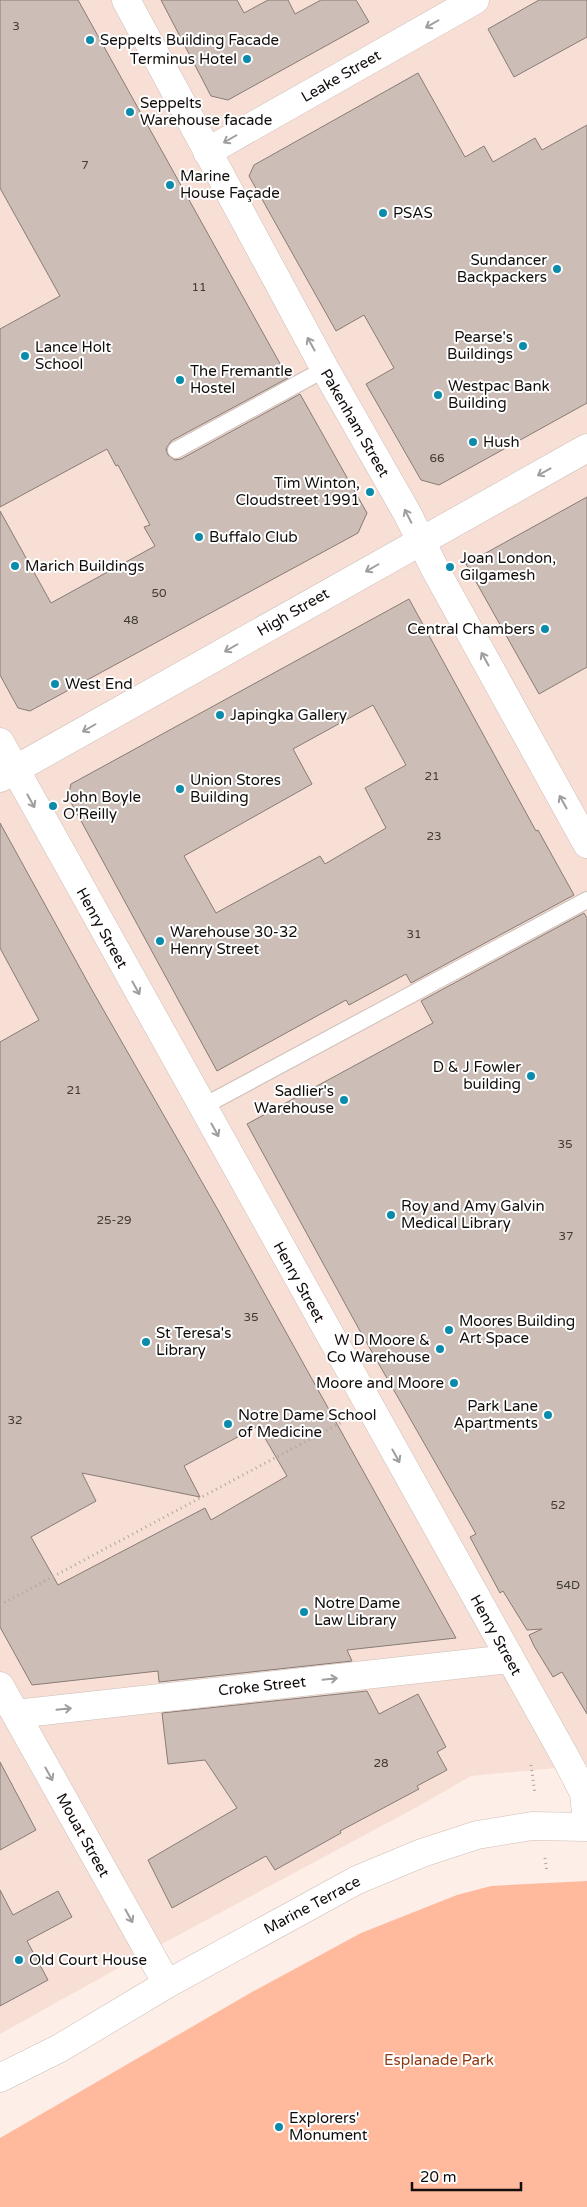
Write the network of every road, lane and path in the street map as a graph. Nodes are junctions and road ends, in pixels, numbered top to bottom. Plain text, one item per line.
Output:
1 (126, 0) edge
2 (475, 0) edge
3 (207, 152) junction
4 (325, 369) junction
5 (587, 448) edge
6 (176, 450) dead end
7 (420, 540) junction
8 (0, 742) edge
9 (7, 774) edge
10 (587, 844) edge
11 (587, 900) edge
12 (202, 1107) junction
13 (369, 1408) junction
14 (0, 1605) edge
15 (509, 1658) junction
16 (0, 1686) edge
17 (16, 1714) junction
18 (530, 1764) dead end
19 (536, 1799) dead end
20 (587, 1825) edge
21 (544, 1855) dead end
22 (547, 1872) dead end
23 (167, 1984) junction
24 (60, 2048) junction
25 (0, 2078) edge
26 (0, 2093) edge

1 - 3 street, Pakenham Street
2 -> 3 street, Leake Street
4 -> 3 street, Pakenham Street
4 - 6 lane
7 -> 4 street, Pakenham Street
5 -> 7 street, High Street
7 -> 9 street, High Street
10 -> 7 street, Pakenham Street
8 - 9 street, Henry Street
9 -> 12 street, Henry Street
11 - 12 lane
12 -> 13 street, Henry Street
13 - 14 path
13 -> 15 street, Henry Street
17 -> 15 street, Croke Street
15 - 20 street, Henry Street
16 - 17 street, Mouat Street
17 -> 23 street, Mouat Street
18 - 19 path
20 - 23 street, Marine Terrace
21 - 22 path
23 - 24 street, Marine Terrace
24 - 25 street, Marine Terrace
24 - 26 street, Marine Terrace

